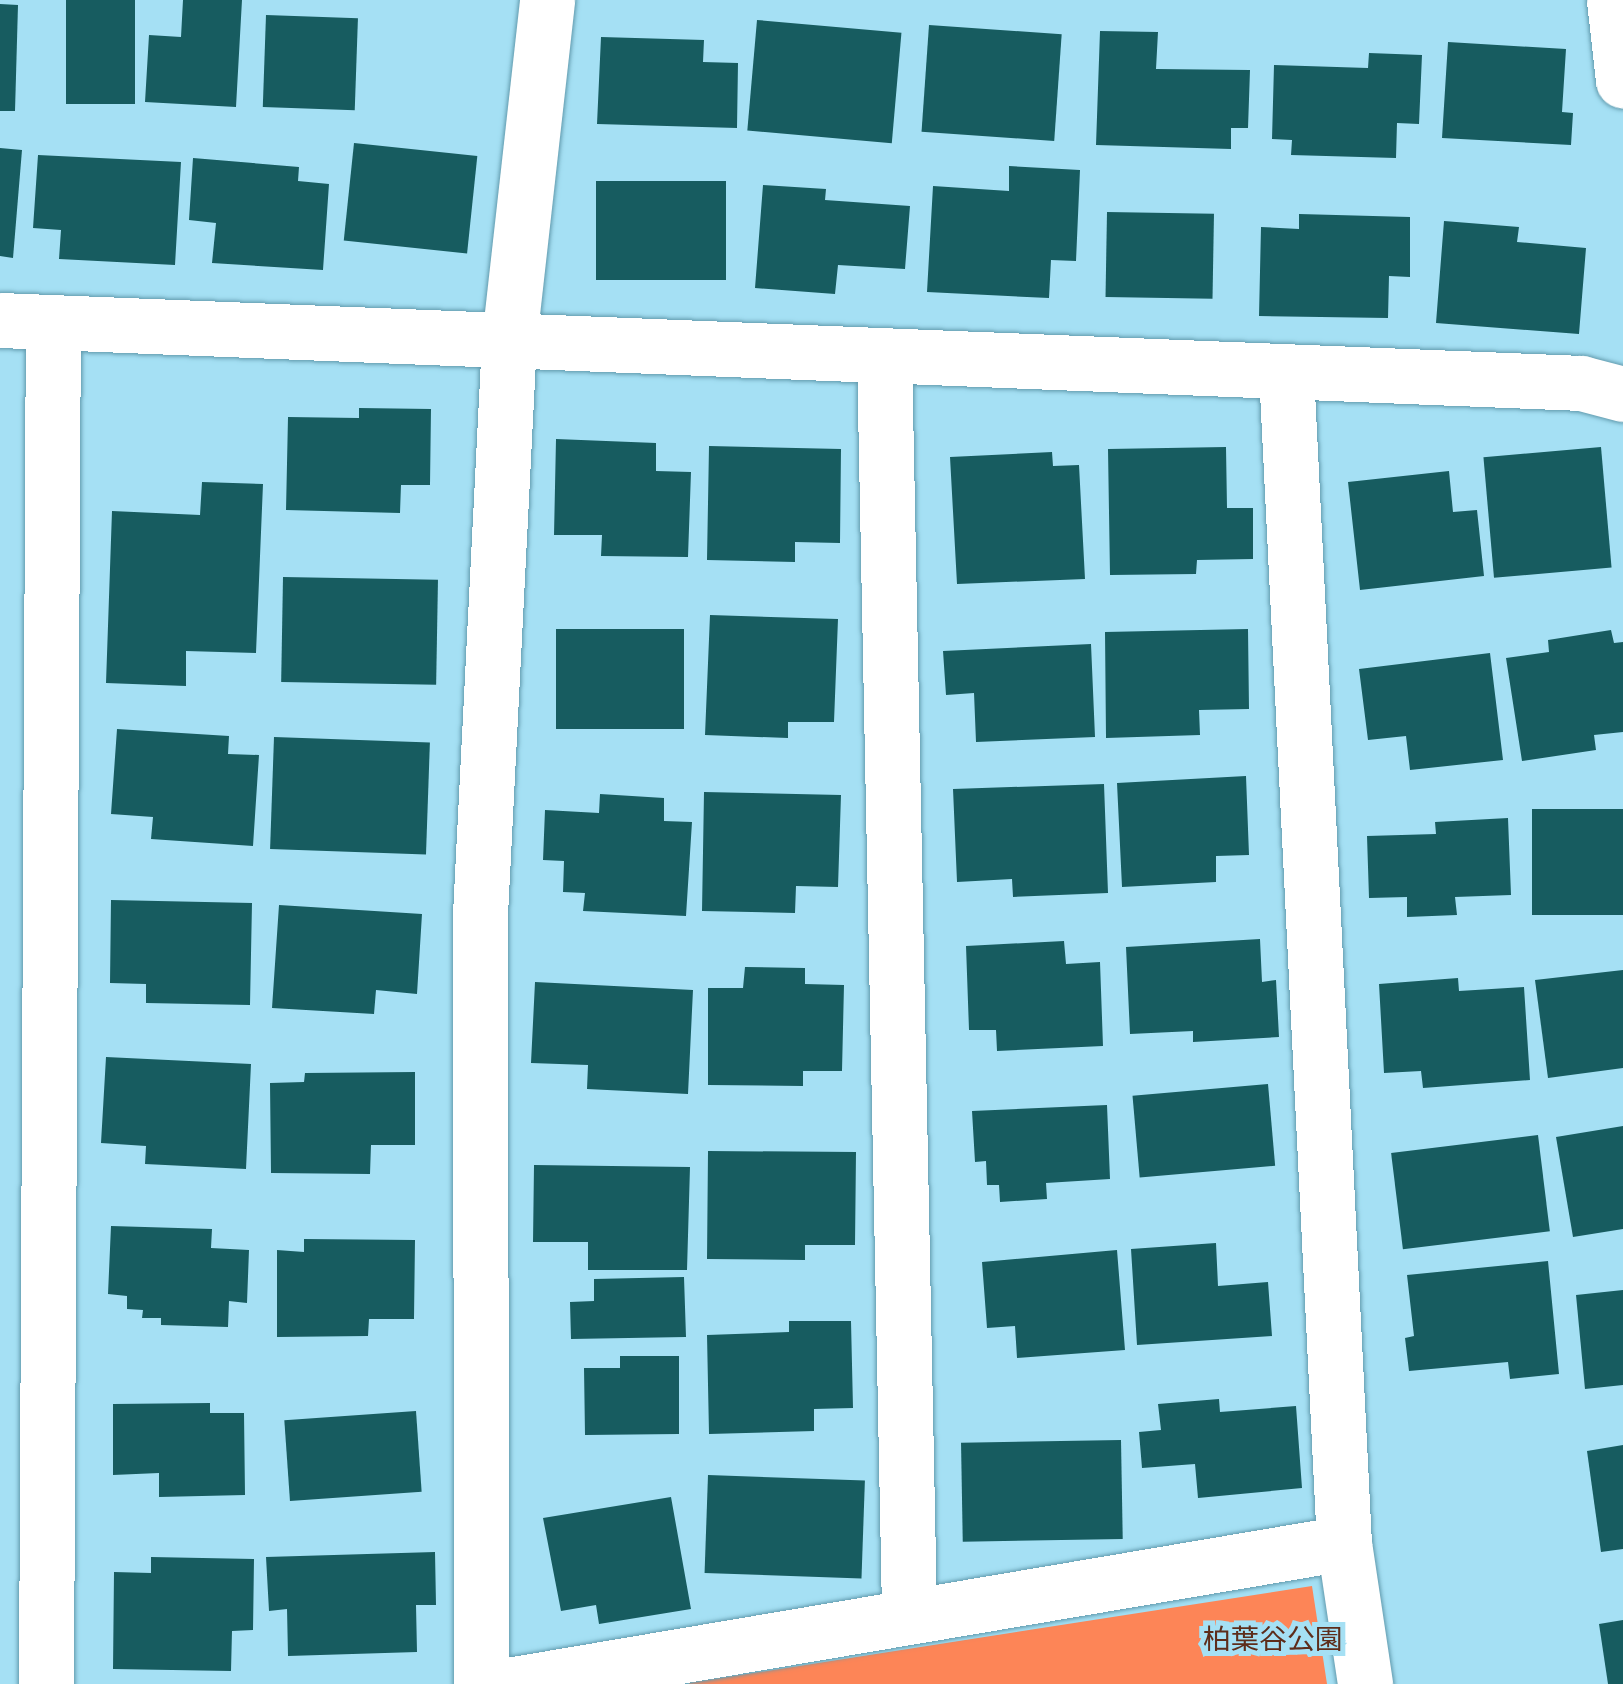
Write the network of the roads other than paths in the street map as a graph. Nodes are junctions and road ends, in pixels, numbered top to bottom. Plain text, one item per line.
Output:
1 (547, 0) edge
2 (1614, 0) edge
3 (1623, 80) edge
4 (0, 320) edge
5 (53, 322) junction
6 (510, 340) junction
7 (884, 355) junction
8 (1286, 371) junction
9 (1623, 394) edge
10 (1344, 1543) junction
11 (909, 1616) junction
12 (647, 1673) edge
13 (46, 1684) edge
14 (481, 1684) edge
15 (514, 1684) edge
16 (1365, 1684) edge

1 - 6 street
2 - 3 street
4 - 5 street
5 - 6 street
5 - 13 street
6 - 7 street
6 - 14 street
7 - 8 street
7 - 11 street
8 - 9 street
8 - 10 street
10 - 11 street
10 - 16 street
11 - 12 street
12 - 15 street

